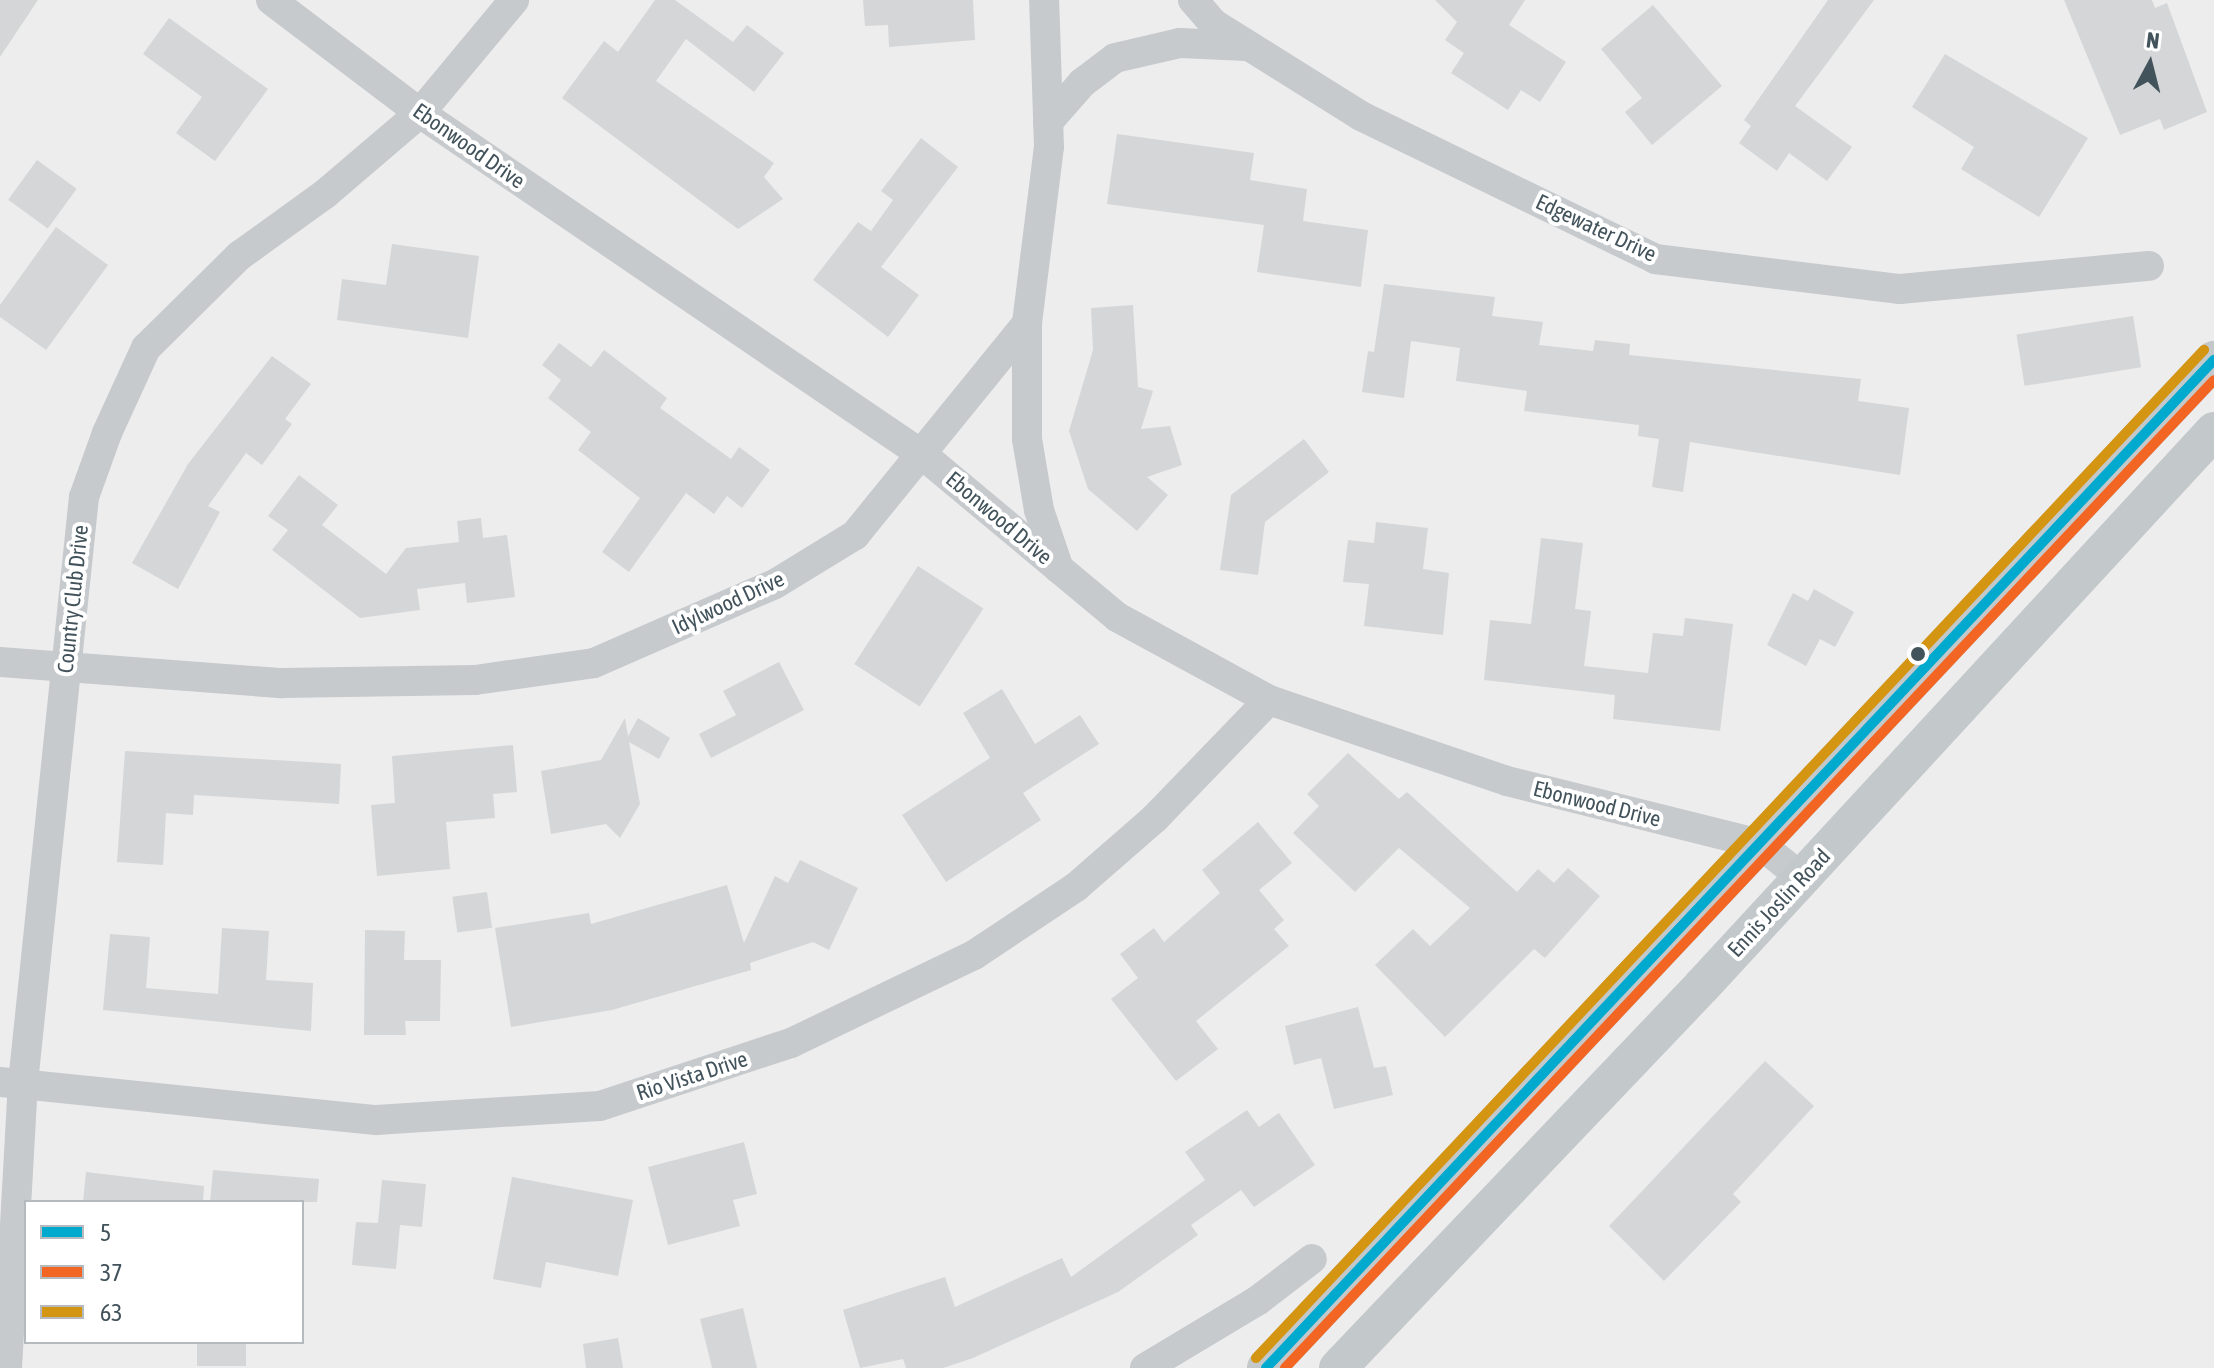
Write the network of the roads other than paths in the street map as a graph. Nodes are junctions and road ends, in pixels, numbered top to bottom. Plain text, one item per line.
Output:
1 (271, 0) edge
2 (514, 0) edge
3 (1044, 0) edge
4 (1193, 0) edge
5 (1249, 46) junction
6 (420, 113) junction
7 (1048, 122) junction
8 (2149, 266) dead end
9 (1027, 323) junction
10 (2214, 360) edge
11 (2214, 431) edge
12 (924, 456) junction
13 (1059, 569) junction
14 (0, 662) edge
15 (66, 667) junction
16 (1269, 700) junction
17 (1760, 844) junction
18 (1802, 878) junction
19 (12, 1082) edge
20 (1312, 1259) dead end
21 (7, 1368) edge
22 (1145, 1368) edge
23 (1266, 1368) edge
24 (1338, 1368) edge

1 - 6 street, Ebonwood Drive
2 - 6 street, Country Club Drive
3 - 7 street
4 - 5 street, Edgewater Drive
5 - 7 street
5 - 8 street, Edgewater Drive
6 - 12 street, Ebonwood Drive
6 - 15 street, Country Club Drive
7 - 9 street
9 - 12 street, Idylwood Drive
9 - 13 street
10 - 17 main road
11 - 18 main road, Ennis Joslin Road
12 - 13 street, Ebonwood Drive
12 - 15 street, Idylwood Drive
13 - 16 street, Ebonwood Drive
14 - 15 street, Idylwood Drive
15 - 19 street, Country Club Drive
16 - 17 street, Ebonwood Drive
16 - 19 street, Rio Vista Drive
17 - 18 street, Ebonwood Drive
17 - 23 main road
18 - 24 main road, Ennis Joslin Road
19 - 21 street, Country Club Drive
20 - 22 street

